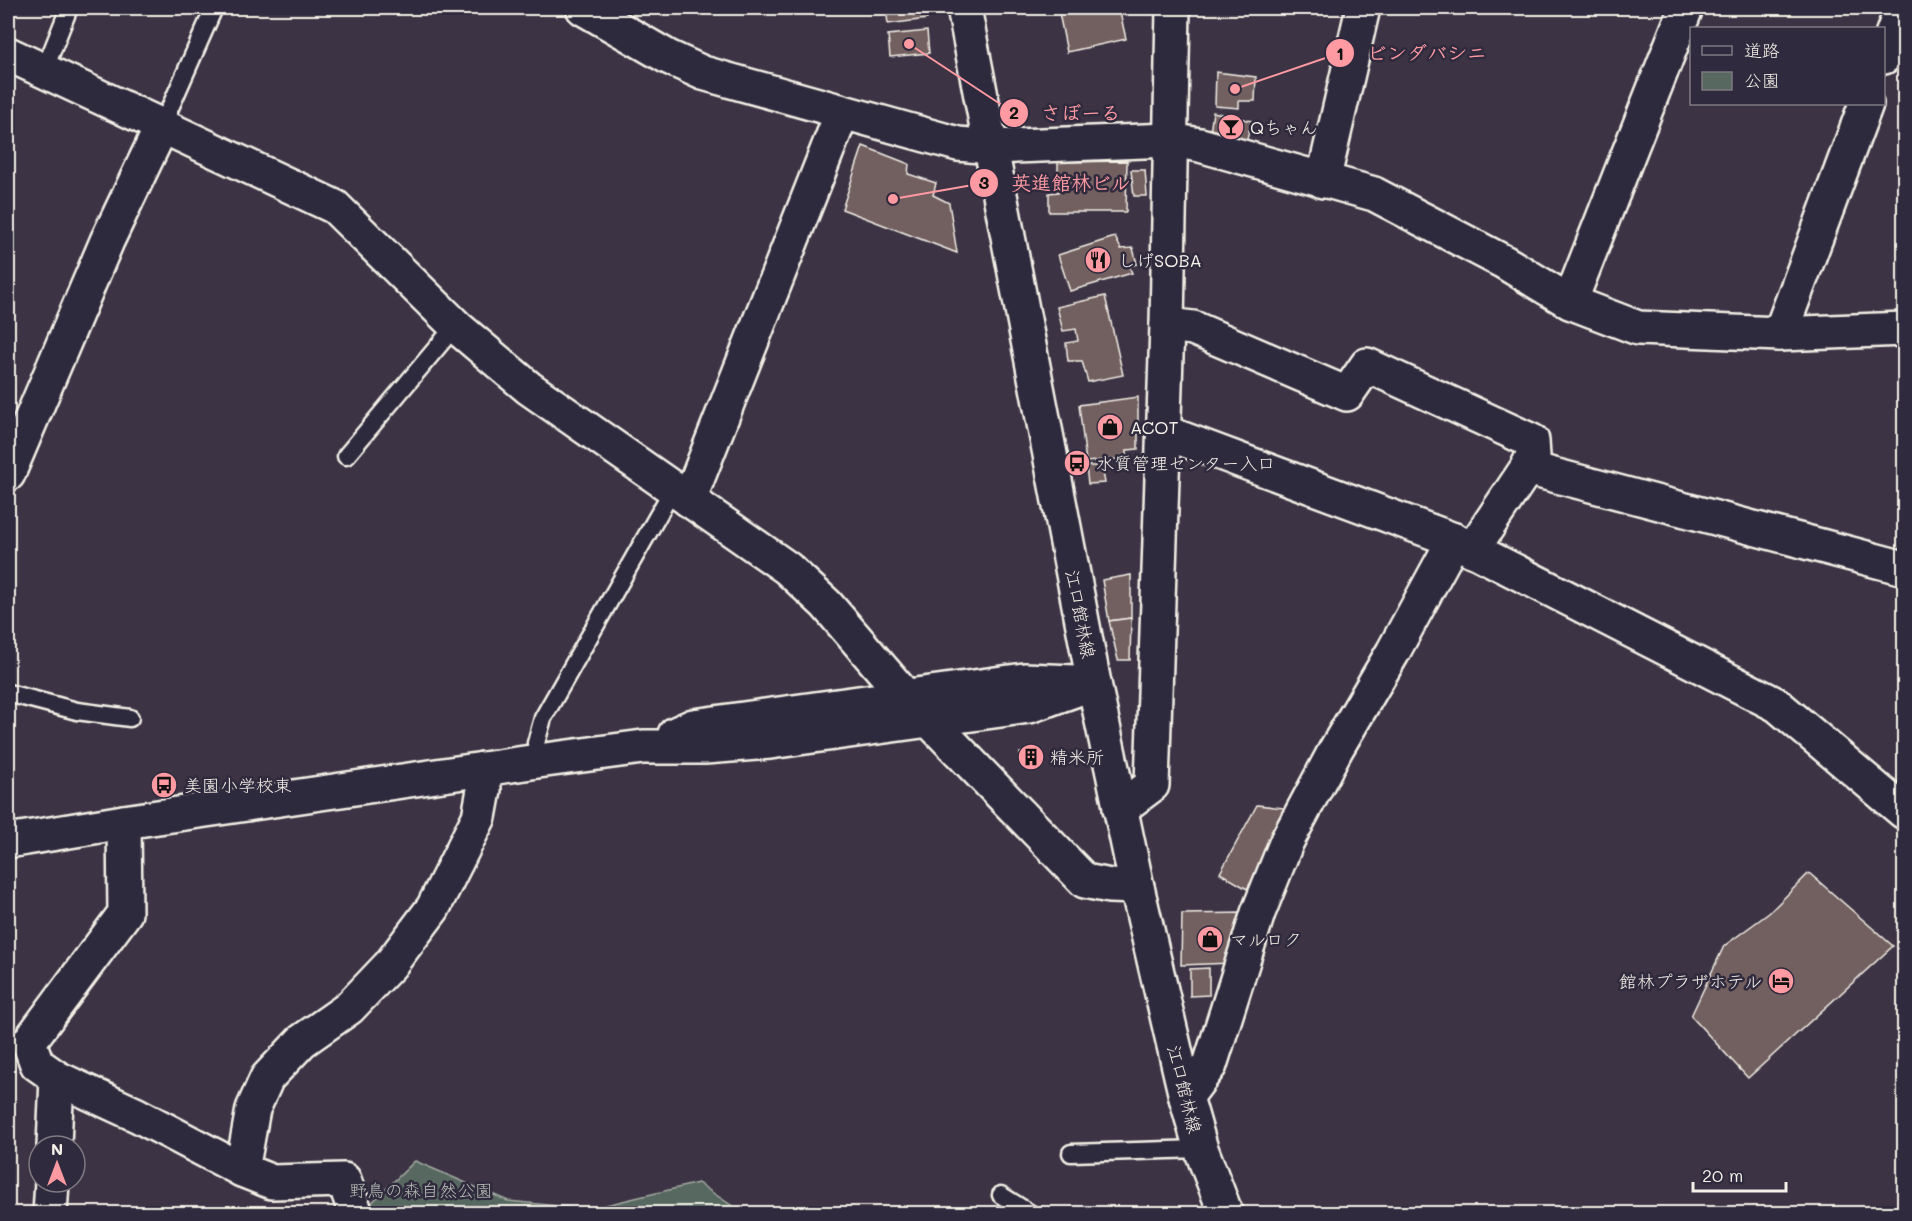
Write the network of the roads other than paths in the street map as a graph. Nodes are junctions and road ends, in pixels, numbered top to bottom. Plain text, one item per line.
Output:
1 (69, 8) edge
2 (214, 8) edge
3 (583, 8) edge
4 (964, 8) edge
5 (1173, 8) edge
6 (1363, 8) edge
7 (1686, 8) edge
8 (1902, 8) edge
9 (8, 54) edge
10 (1885, 54) edge
11 (44, 71) junction
12 (1866, 105) edge
13 (842, 113) junction
14 (162, 126) junction
15 (1170, 140) junction
16 (992, 147) junction
17 (1323, 181) junction
18 (1570, 302) junction
19 (1167, 325) junction
20 (458, 328) junction
21 (1905, 329) edge
22 (1780, 334) junction
23 (1164, 432) junction
24 (11, 456) edge
25 (346, 456) dead end
26 (1527, 468) junction
27 (681, 495) junction
28 (1463, 545) junction
29 (1905, 568) edge
30 (1094, 683) junction
31 (8, 693) edge
32 (905, 696) junction
33 (130, 718) dead end
34 (929, 720) junction
35 (643, 747) junction
36 (538, 761) junction
37 (483, 769) junction
38 (1120, 808) junction
39 (1905, 812) edge
40 (124, 822) junction
41 (8, 841) edge
42 (1137, 887) junction
43 (57, 1078) junction
44 (1186, 1097) junction
45 (55, 1134) edge
46 (1201, 1149) junction
47 (1071, 1153) dead end
48 (242, 1170) junction
49 (51, 1194) edge
50 (1001, 1195) dead end
51 (50, 1214) edge
52 (356, 1214) edge
53 (1031, 1214) edge
54 (1226, 1214) edge

1 - 11 lane
2 - 14 lane
3 - 13 street
4 - 16 street, 江口館林線
5 - 15 street
6 - 17 street
7 - 18 street
8 - 10 street
9 - 11 street
11 - 14 street
12 - 22 street
13 - 16 street
13 - 27 street
14 - 20 street
14 - 24 street
15 - 16 street
15 - 17 street
15 - 19 street
16 - 30 street, 江口館林線
17 - 18 street
18 - 22 street
19 - 23 street
19 - 26 street
20 - 25 lane
20 - 27 street
21 - 22 street
23 - 28 street
23 - 38 street
26 - 28 street
26 - 29 street
27 - 32 street
27 - 36 lane
28 - 39 street
28 - 44 street
30 - 32 street
30 - 34 street
30 - 38 street, 江口館林線
31 - 33 lane
32 - 35 street
34 - 35 street
34 - 42 street
35 - 36 street
36 - 37 street
37 - 40 street
37 - 48 street
38 - 42 street, 江口館林線
40 - 41 street
40 - 43 street
42 - 44 street, 江口館林線
43 - 45 street
43 - 48 street
44 - 46 street, 江口館林線
46 - 47 lane
46 - 54 street, 江口館林線
48 - 52 street
49 - 51 street
50 - 53 lane

